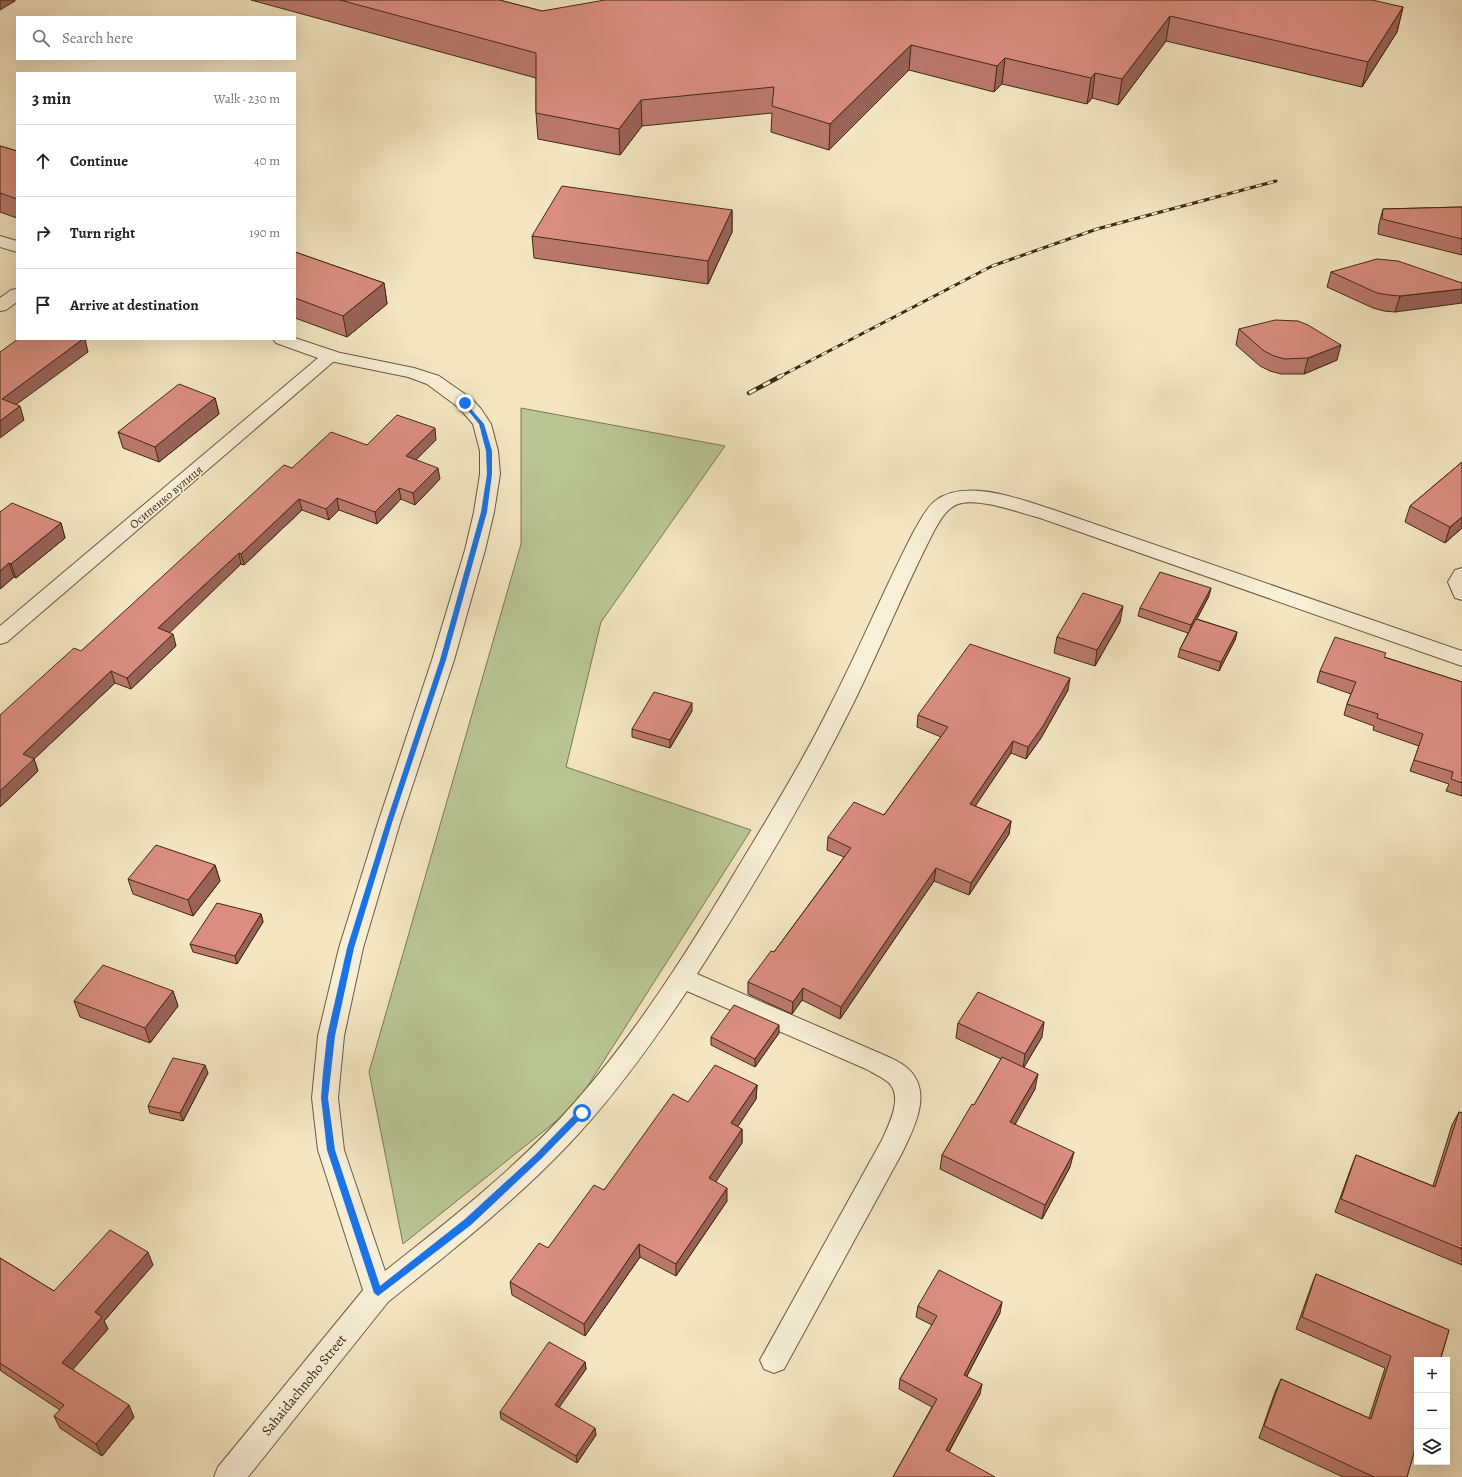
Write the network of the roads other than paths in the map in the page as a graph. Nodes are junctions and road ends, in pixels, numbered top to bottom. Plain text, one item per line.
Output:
1 (0, 241) edge
2 (16, 247) edge
3 (16, 295) edge
4 (0, 306) edge
5 (285, 340) edge
6 (331, 356) junction
7 (1462, 575) edge
8 (1462, 593) edge
9 (0, 637) edge
10 (1462, 659) edge
11 (683, 979) junction
12 (378, 1293) junction
13 (774, 1360) dead end
14 (230, 1477) edge

1 - 2 street
3 - 4 street
5 - 6 street
6 - 9 street, Осипенко вулиця
6 - 12 street
7 - 8 street
10 - 11 street, Sahaidachnoho Street
11 - 12 street, Sahaidachnoho Street
11 - 13 street
12 - 14 street, Sahaidachnoho Street

